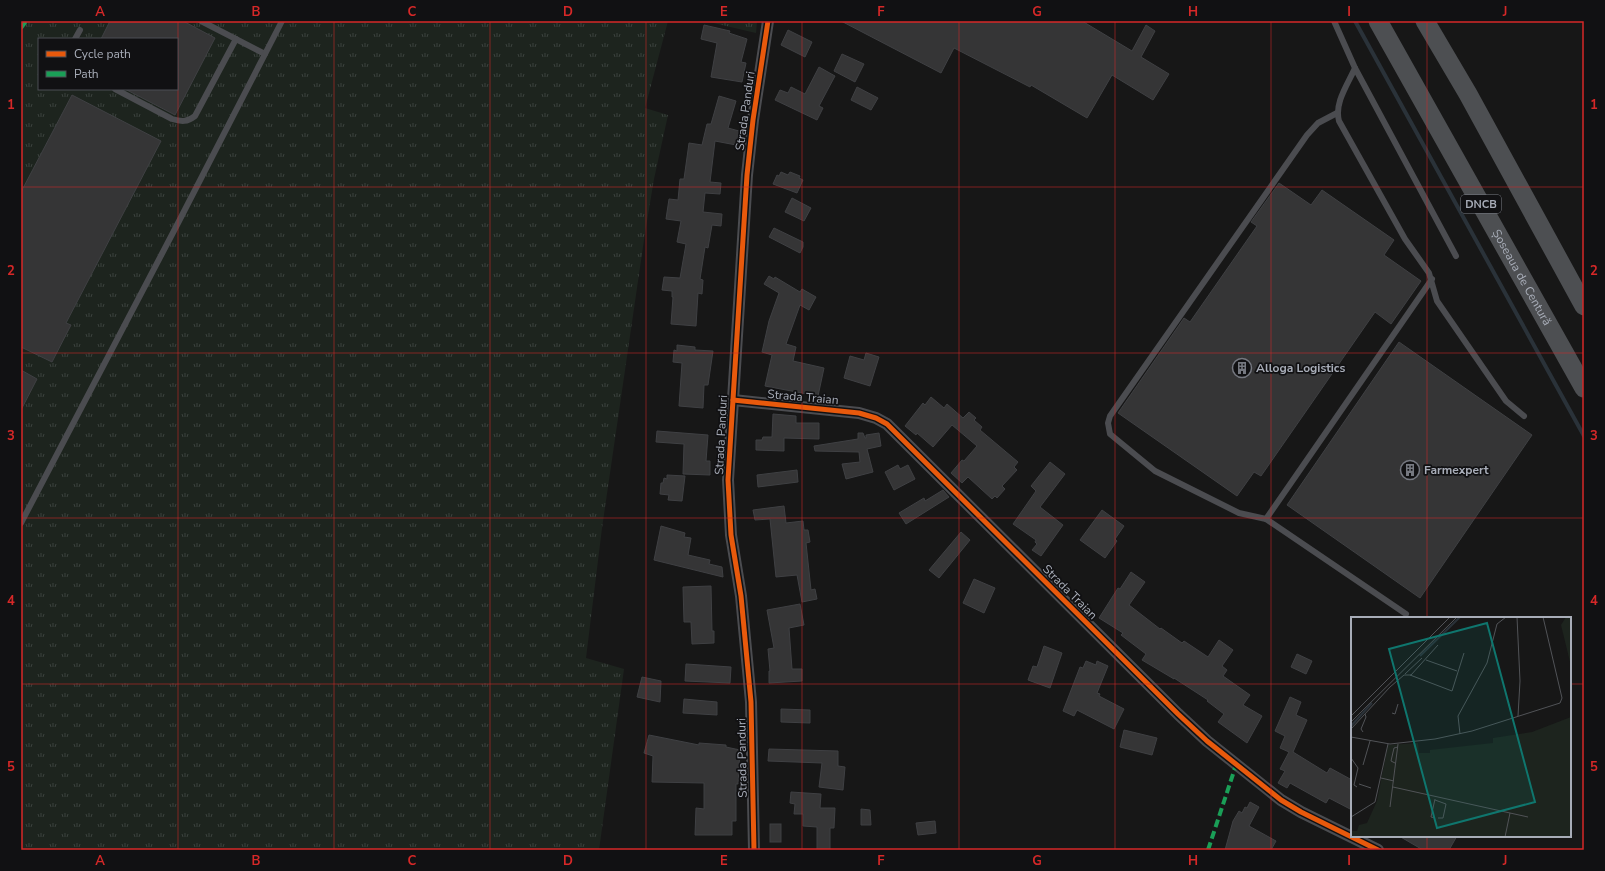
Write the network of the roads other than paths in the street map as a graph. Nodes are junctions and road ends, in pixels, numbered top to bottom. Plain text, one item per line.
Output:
1 (201, 21) edge
2 (282, 21) edge
3 (768, 21) edge
4 (1334, 21) edge
5 (1378, 21) edge
6 (1426, 21) edge
7 (80, 30) dead end
8 (76, 38) edge
9 (236, 39) junction
10 (265, 54) junction
11 (1355, 68) junction
12 (117, 90) edge
13 (1337, 113) junction
14 (1456, 256) dead end
15 (1432, 279) junction
16 (1584, 306) edge
17 (1584, 388) edge
18 (733, 400) junction
19 (1524, 416) dead end
20 (1266, 519) junction
21 (21, 523) edge
22 (1406, 614) dead end
23 (1351, 837) edge
24 (1352, 837) edge
25 (754, 850) edge
26 (1378, 850) edge

1 - 9 lane
2 - 10 lane
3 - 18 street, Strada Panduri
4 - 11 lane
5 - 17 main road, Șoseaua de Centură / DNCB
6 - 16 main road
7 - 8 lane
9 - 10 lane
9 - 12 lane
10 - 21 lane
11 - 13 lane
11 - 14 lane
13 - 15 lane
13 - 20 lane
15 - 19 lane
15 - 20 lane
18 - 23 street, Strada Traian
18 - 25 street, Strada Panduri
20 - 22 lane
24 - 26 street, Strada Traian

